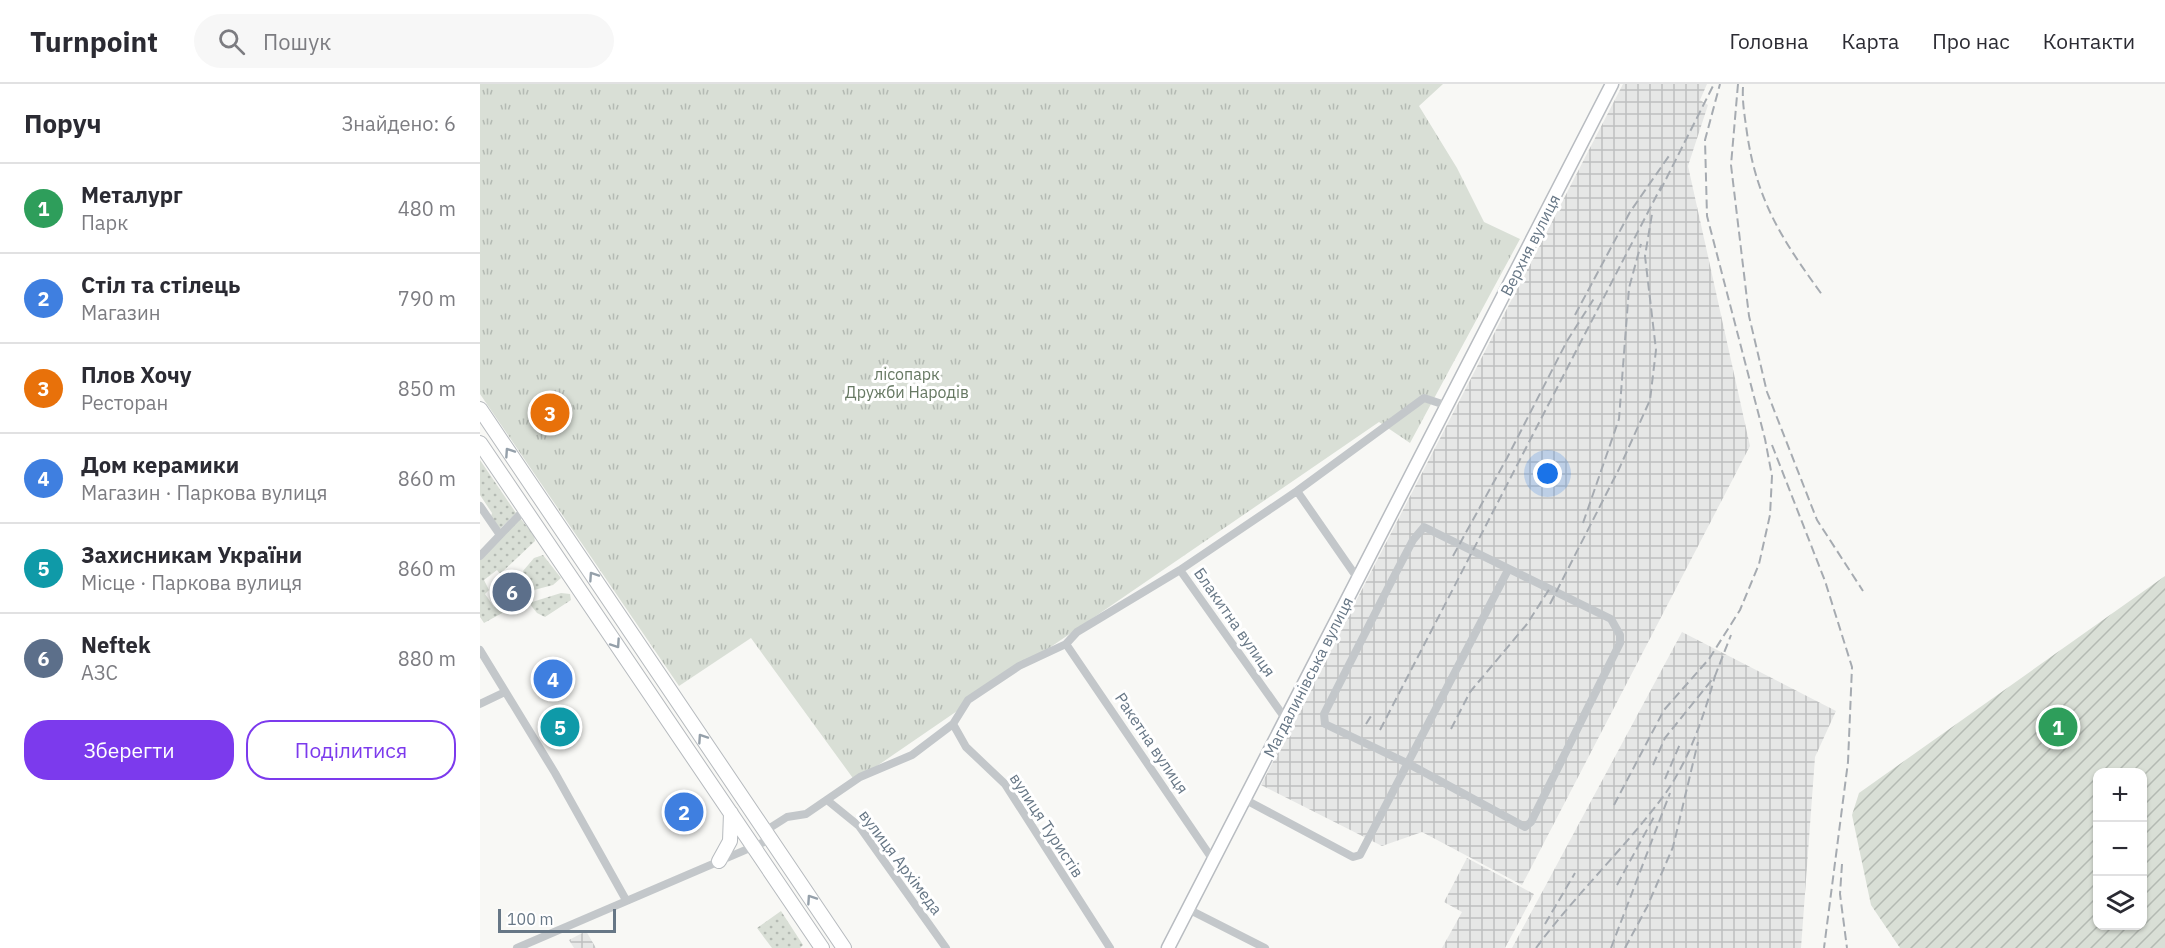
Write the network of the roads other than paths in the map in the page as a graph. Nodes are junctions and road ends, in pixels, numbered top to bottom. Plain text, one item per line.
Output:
1 (1612, 84) edge
2 (1448, 406) junction
3 (480, 411) edge
4 (480, 442) edge
5 (1297, 491) junction
6 (480, 506) edge
7 (525, 509) junction
8 (500, 535) junction
9 (480, 556) edge
10 (1180, 570) junction
11 (1508, 570) junction
12 (1358, 579) junction
13 (1066, 644) junction
14 (480, 650) edge
15 (505, 692) junction
16 (480, 704) edge
17 (1287, 721) junction
18 (953, 724) junction
19 (1407, 764) junction
20 (1244, 799) junction
21 (827, 800) junction
22 (731, 813) junction
23 (768, 835) junction
24 (754, 846) junction
25 (1213, 860) junction
26 (718, 861) junction
27 (626, 900) junction
28 (1188, 909) junction
29 (517, 948) edge
30 (822, 948) edge
31 (844, 948) edge
32 (946, 948) edge
33 (1110, 948) edge
34 (1168, 948) edge
35 (1265, 948) edge

1 - 2 street, Верхня вулиця
2 - 5 street
2 - 12 street, Магдалинівська вулиця
23 -> 3 main road
4 - 7 main road
5 - 10 street
5 - 12 street
6 - 8 street
7 - 8 street
7 -> 22 main road
8 - 9 street
10 - 13 street
10 - 17 street, Блакитна вулиця
11 - 19 street
11 - 19 street
11 - 19 street
12 - 17 street, Магдалинівська вулиця
13 - 18 street
13 - 25 street, Ракетна вулиця
14 - 15 street
15 - 16 street
15 - 27 street
17 - 20 street, Магдалинівська вулиця
18 - 21 street
18 - 33 street, вулиця Туристів
19 - 20 street
20 - 25 street, Магдалинівська вулиця
21 - 23 street
21 - 32 street, вулиця Архімеда
22 - 24 main road
22 - 26 main road
23 - 24 street
31 -> 23 main road
24 - 26 street
24 - 30 main road
25 - 28 street, Магдалинівська вулиця
26 - 27 street
27 - 29 street
28 - 34 street, Магдалинівська вулиця
28 - 35 street

